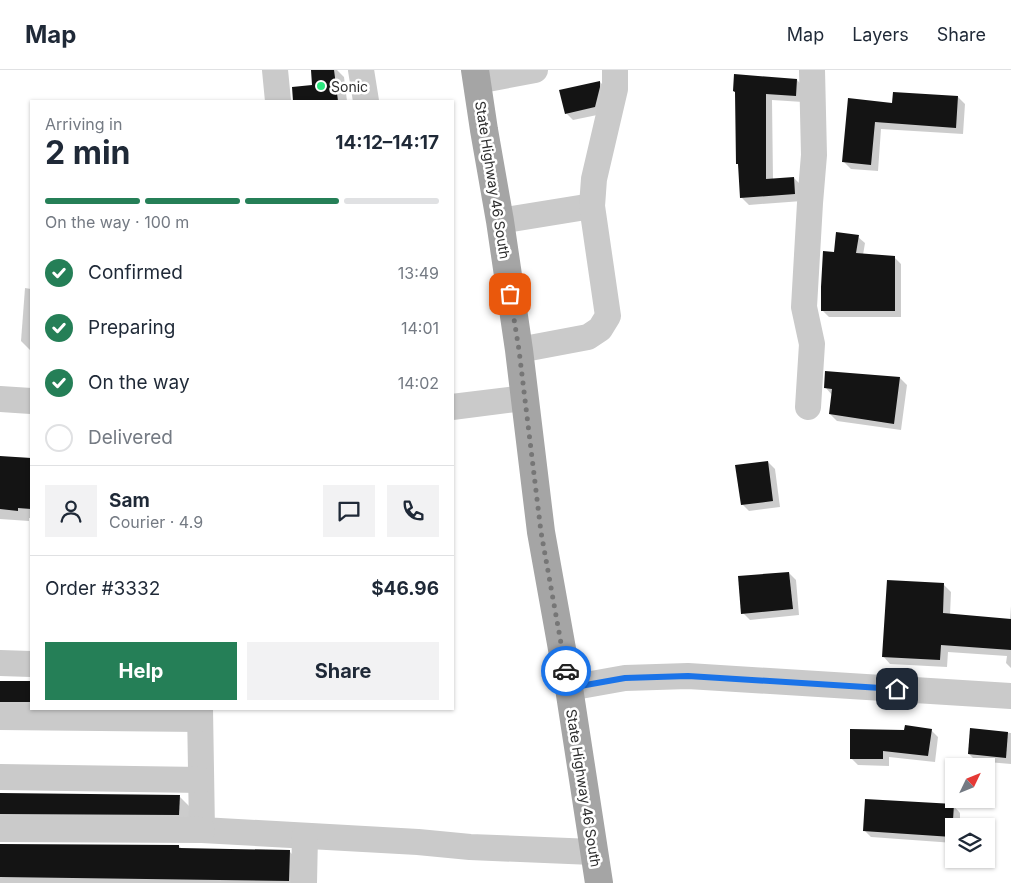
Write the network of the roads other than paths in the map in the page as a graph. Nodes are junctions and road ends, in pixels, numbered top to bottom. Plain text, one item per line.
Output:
1 (276, 70) edge
2 (361, 70) edge
3 (535, 70) edge
4 (615, 70) edge
5 (812, 70) edge
6 (476, 76) edge
7 (278, 100) edge
8 (366, 100) edge
9 (592, 206) junction
10 (500, 221) junction
11 (519, 350) junction
12 (524, 398) junction
13 (0, 399) edge
14 (30, 401) edge
15 (454, 407) edge
16 (808, 407) dead end
17 (0, 663) edge
18 (30, 664) edge
19 (569, 688) junction
20 (1011, 696) edge
21 (200, 714) edge
22 (0, 717) edge
23 (0, 777) edge
24 (201, 780) junction
25 (0, 829) edge
26 (202, 830) junction
27 (305, 836) junction
28 (593, 852) junction
29 (304, 883) edge
30 (599, 883) edge

1 - 7 street
2 - 8 street
3 - 6 street
4 - 9 street
5 - 16 street
6 - 10 main road, State Highway 46 South
9 - 10 street
9 - 11 street
10 - 11 main road, State Highway 46 South
11 - 12 main road, State Highway 46 South
12 - 15 street
12 - 19 main road, State Highway 46 South
13 - 14 street
17 - 18 street
19 - 20 street
19 - 28 main road, State Highway 46 South
21 - 22 street
21 - 24 street
23 - 24 street
24 - 26 street
25 - 26 street
26 - 27 street
27 - 28 street
27 - 29 street
28 - 30 main road, State Highway 46 South

